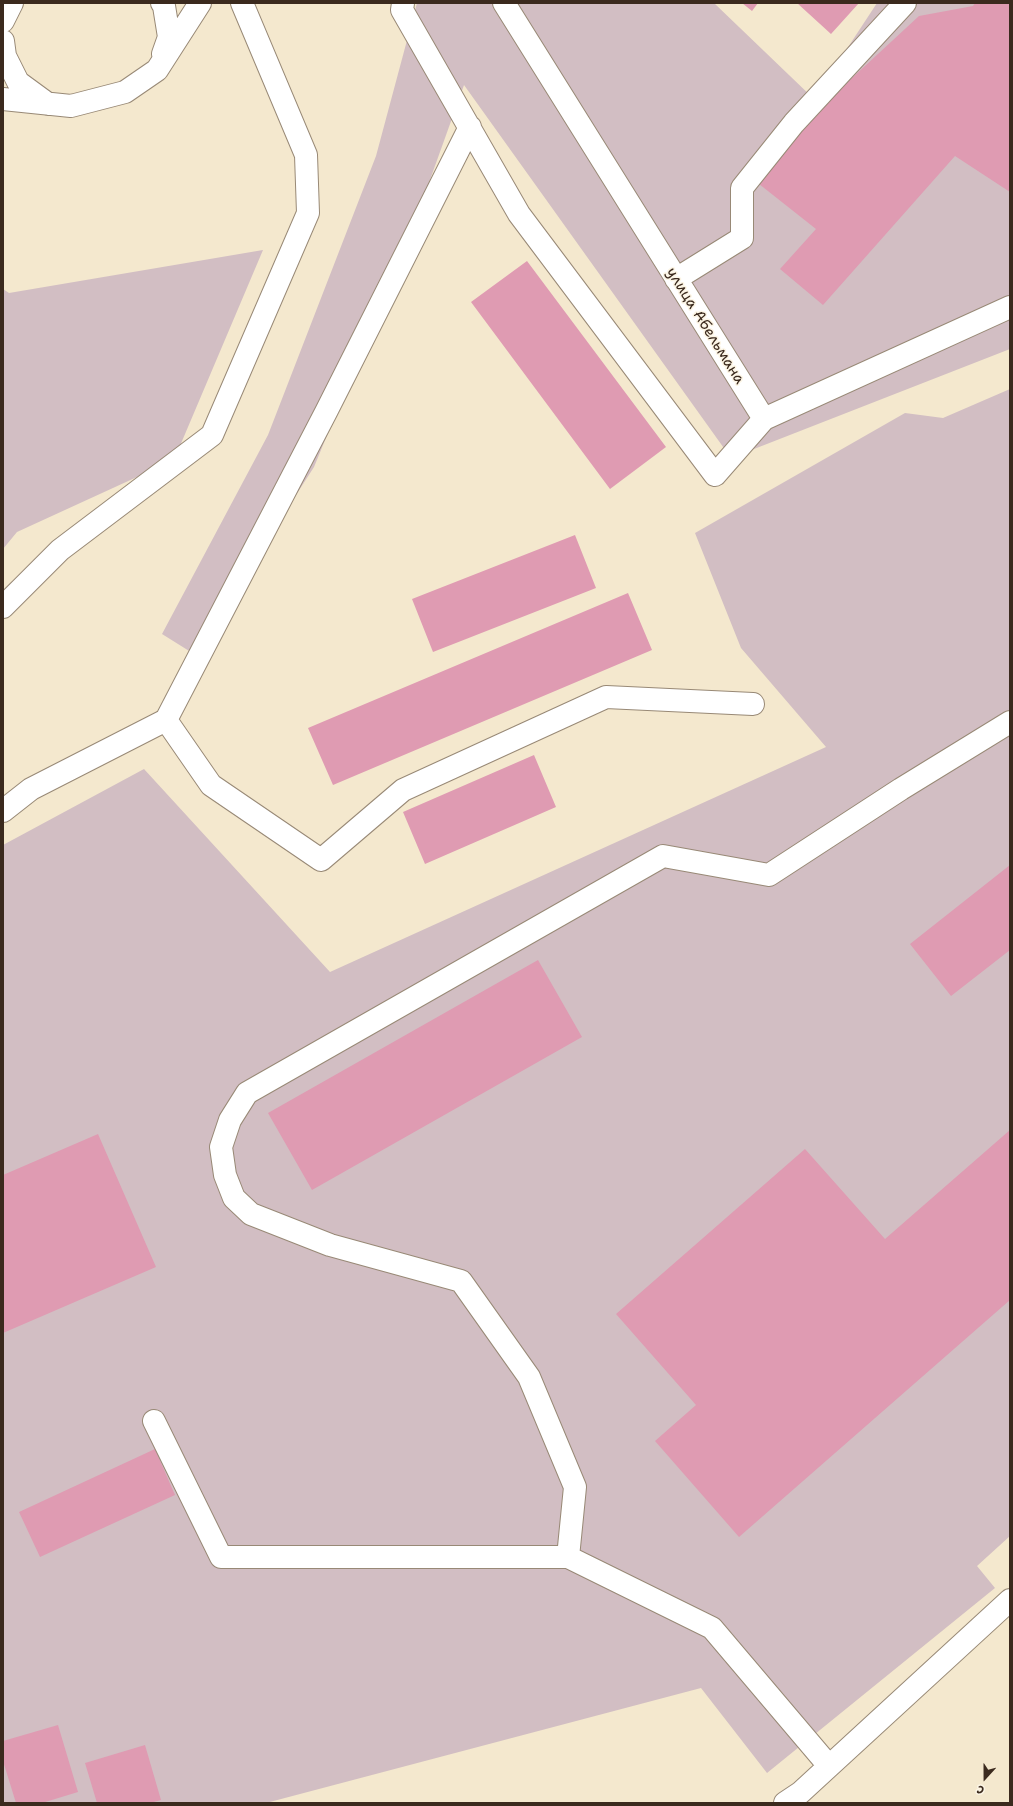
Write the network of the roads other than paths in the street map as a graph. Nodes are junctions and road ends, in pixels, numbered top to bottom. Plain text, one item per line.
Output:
1 (12, 3) edge
2 (162, 3) edge
3 (200, 3) edge
4 (242, 3) edge
5 (404, 3) edge
6 (504, 3) edge
7 (905, 3) edge
8 (3, 21) edge
9 (3, 41) edge
10 (157, 70) junction
11 (3, 99) edge
12 (49, 104) junction
13 (470, 127) junction
14 (676, 279) junction
15 (1010, 307) edge
16 (764, 419) junction
17 (3, 607) edge
18 (753, 704) dead end
19 (166, 720) junction
20 (1010, 722) edge
21 (3, 811) edge
22 (154, 1421) dead end
23 (568, 1557) junction
24 (1010, 1600) edge
25 (829, 1766) junction
26 (785, 1803) edge

1 - 8 street
2 - 10 street
3 - 10 street
4 - 17 street
5 - 13 street
6 - 14 street, улица Абельмана
7 - 14 street
9 - 12 street
10 - 12 street
11 - 12 street
13 - 16 street
13 - 19 street
14 - 16 street, улица Абельмана
15 - 16 street
18 - 19 street
19 - 21 street
20 - 23 street
22 - 23 street
23 - 25 street
24 - 25 street
25 - 26 street

